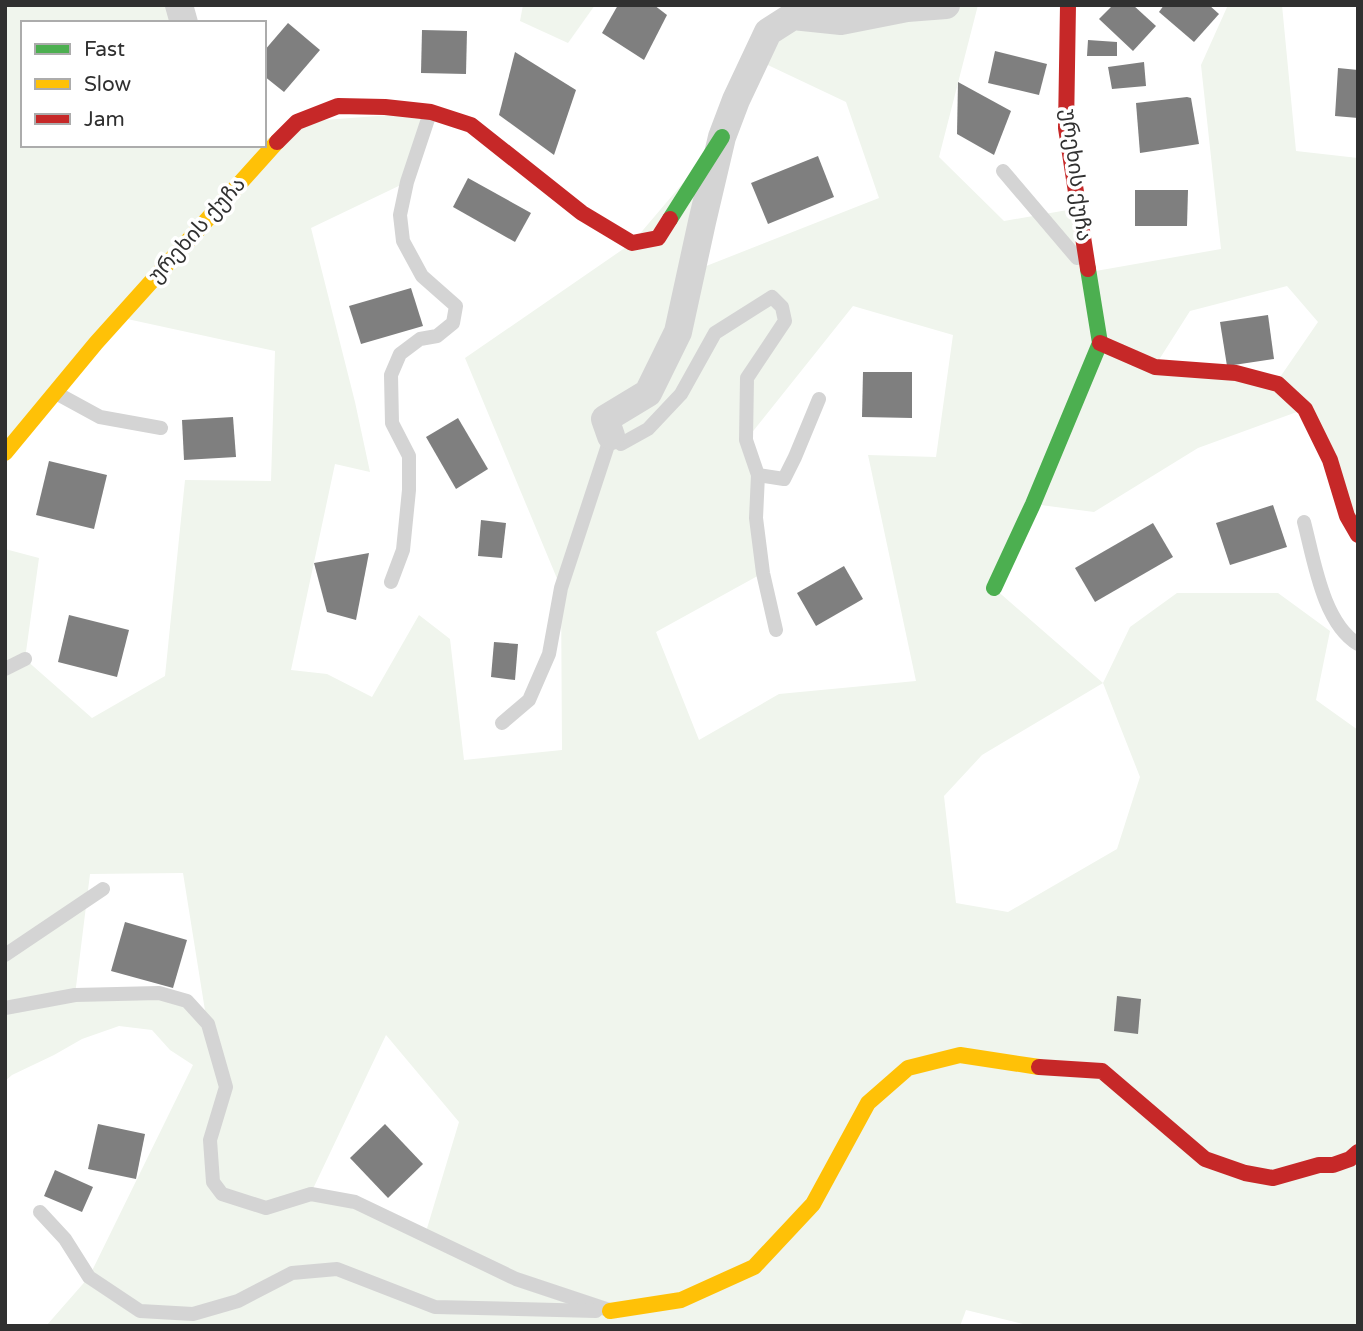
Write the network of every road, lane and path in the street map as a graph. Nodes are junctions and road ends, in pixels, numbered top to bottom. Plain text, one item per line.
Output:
1 (946, 5) edge
2 (1068, 5) edge
3 (431, 112) junction
4 (722, 137) junction
5 (266, 145) edge
6 (261, 149) edge
7 (1003, 171) dead end
8 (1089, 272) junction
9 (1100, 343) junction
10 (55, 392) junction
11 (819, 399) dead end
12 (160, 429) dead end
13 (611, 436) junction
14 (5, 453) edge
15 (758, 475) junction
16 (1304, 522) dead end
17 (1358, 535) edge
18 (391, 582) dead end
19 (994, 588) dead end
20 (776, 630) dead end
21 (1358, 644) edge
22 (25, 659) dead end
23 (5, 669) edge
24 (502, 723) dead end
25 (103, 889) dead end
26 (5, 955) edge
27 (5, 1008) edge
28 (1358, 1152) edge
29 (40, 1212) dead end
30 (610, 1311) junction

1 - 4 street, ურეხის ქუჩა
2 - 8 street, ურეხის ქუჩა
3 - 4 street, ურეხის ქუჩა
3 - 5 street, ურეხის ქუჩა
3 - 18 lane
4 - 13 street, ურეხის ქუჩა
6 - 10 street, ურეხის ქუჩა
7 - 8 lane
8 - 9 street, ურეხის ქუჩა
9 - 17 street
9 - 19 street
10 - 12 lane
10 - 14 street, ურეხის ქუჩა
11 - 15 lane
13 - 15 lane
13 - 24 lane
15 - 20 lane
16 - 21 lane
22 - 23 lane
25 - 26 lane
27 - 30 lane
28 - 30 street
29 - 30 lane

